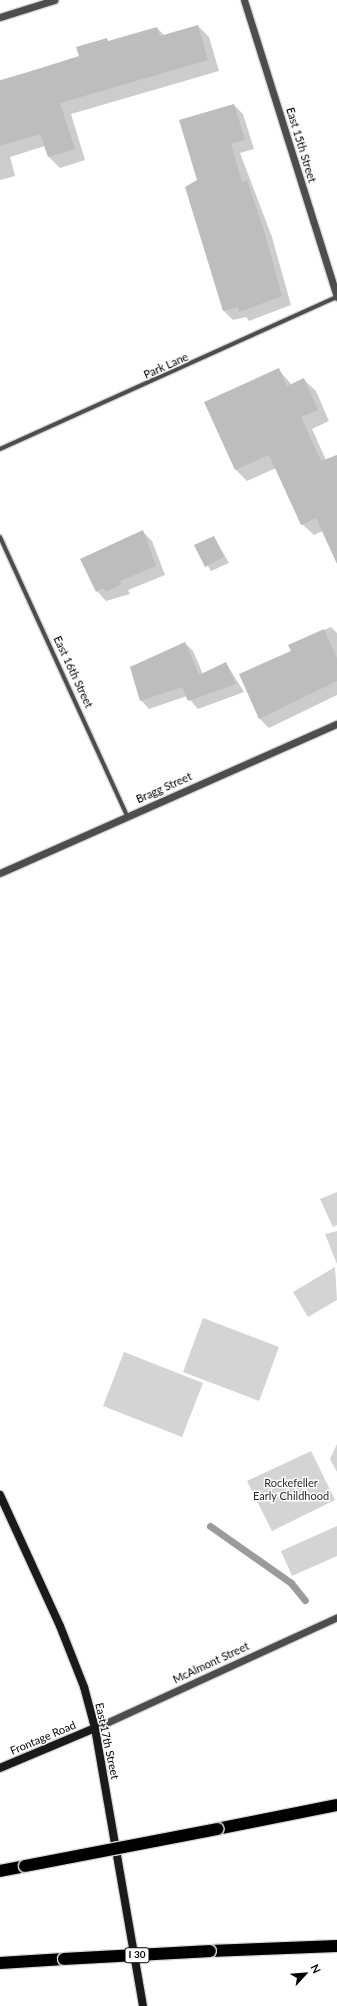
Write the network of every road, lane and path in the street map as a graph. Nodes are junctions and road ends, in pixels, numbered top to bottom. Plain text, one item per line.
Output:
1 (54, 0) edge
2 (244, 0) edge
3 (0, 17) edge
4 (337, 297) edge
5 (0, 449) edge
6 (0, 537) edge
7 (337, 724) edge
8 (127, 816) junction
9 (0, 873) edge
10 (0, 1495) edge
11 (337, 1618) edge
12 (94, 1728) junction
13 (0, 1768) edge
14 (337, 1805) edge
15 (0, 1870) edge
16 (337, 1946) edge
17 (0, 1963) edge
18 (143, 2006) edge

1 - 3 street
2 - 4 street, East 15th Street
4 - 5 street, Park Lane
6 - 8 street, East 16th Street
7 - 8 street, Bragg Street
8 - 9 street, Bragg Street
10 - 12 main road, East 17th Street
11 - 12 street, McAlmont Street
12 - 13 main road, Frontage Road
12 - 18 main road, East 17th Street
14 - 15 highway, bridge
16 - 17 highway, I 30, bridge

